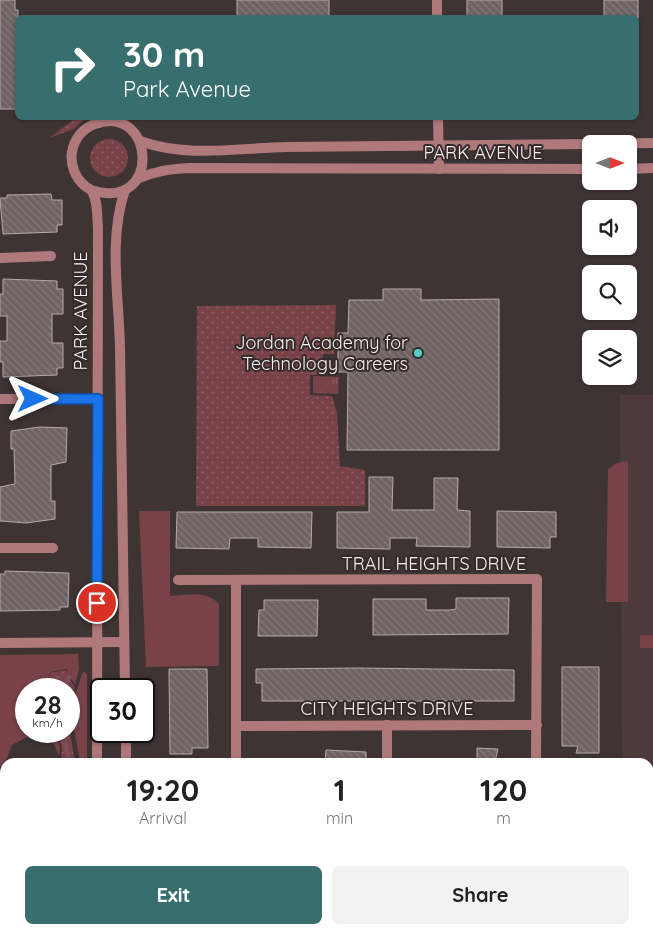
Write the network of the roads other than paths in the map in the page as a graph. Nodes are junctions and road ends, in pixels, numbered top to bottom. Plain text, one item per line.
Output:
1 (437, 0) edge
2 (437, 15) edge
3 (438, 120) edge
4 (140, 141) junction
5 (638, 143) edge
6 (653, 143) edge
7 (582, 144) edge
8 (438, 146) junction
9 (653, 168) edge
10 (582, 169) edge
11 (638, 169) edge
12 (439, 170) junction
13 (137, 179) junction
14 (91, 190) junction
15 (125, 190) junction
16 (51, 256) dead end
17 (0, 258) edge
18 (0, 399) edge
19 (98, 399) junction
20 (0, 548) edge
21 (53, 548) dead end
22 (178, 580) dead end
23 (236, 581) junction
24 (97, 642) junction
25 (124, 642) junction
26 (0, 643) edge
27 (125, 678) edge
28 (387, 725) junction
29 (537, 725) junction
30 (237, 726) junction
31 (126, 743) edge
32 (97, 758) edge
33 (126, 758) edge
34 (236, 758) edge
35 (387, 758) edge
36 (536, 758) edge

1 - 2 street
3 - 8 street
4 - 8 street, PARK AVENUE
4 - 13 street
4 - 14 street, PARK AVENUE
5 - 6 street
7 - 8 street, PARK AVENUE
8 - 12 street
9 - 11 street
10 - 12 street, PARK AVENUE
12 - 13 street, PARK AVENUE
13 - 15 street, PARK AVENUE
14 - 15 street
14 - 19 street, PARK AVENUE
15 - 25 street, PARK AVENUE
16 - 17 street
18 - 19 street
19 - 24 street, PARK AVENUE
20 - 21 street
22 - 23 street, TRAIL HEIGHTS DRIVE
23 - 29 street, TRAIL HEIGHTS DRIVE
23 - 30 street
24 - 25 street
24 - 26 street
24 - 32 street, PARK AVENUE
25 - 27 street, PARK AVENUE
28 - 29 street, CITY HEIGHTS DRIVE
28 - 30 street, CITY HEIGHTS DRIVE
28 - 35 street
29 - 36 street, TRAIL HEIGHTS DRIVE
30 - 34 street
31 - 33 street

